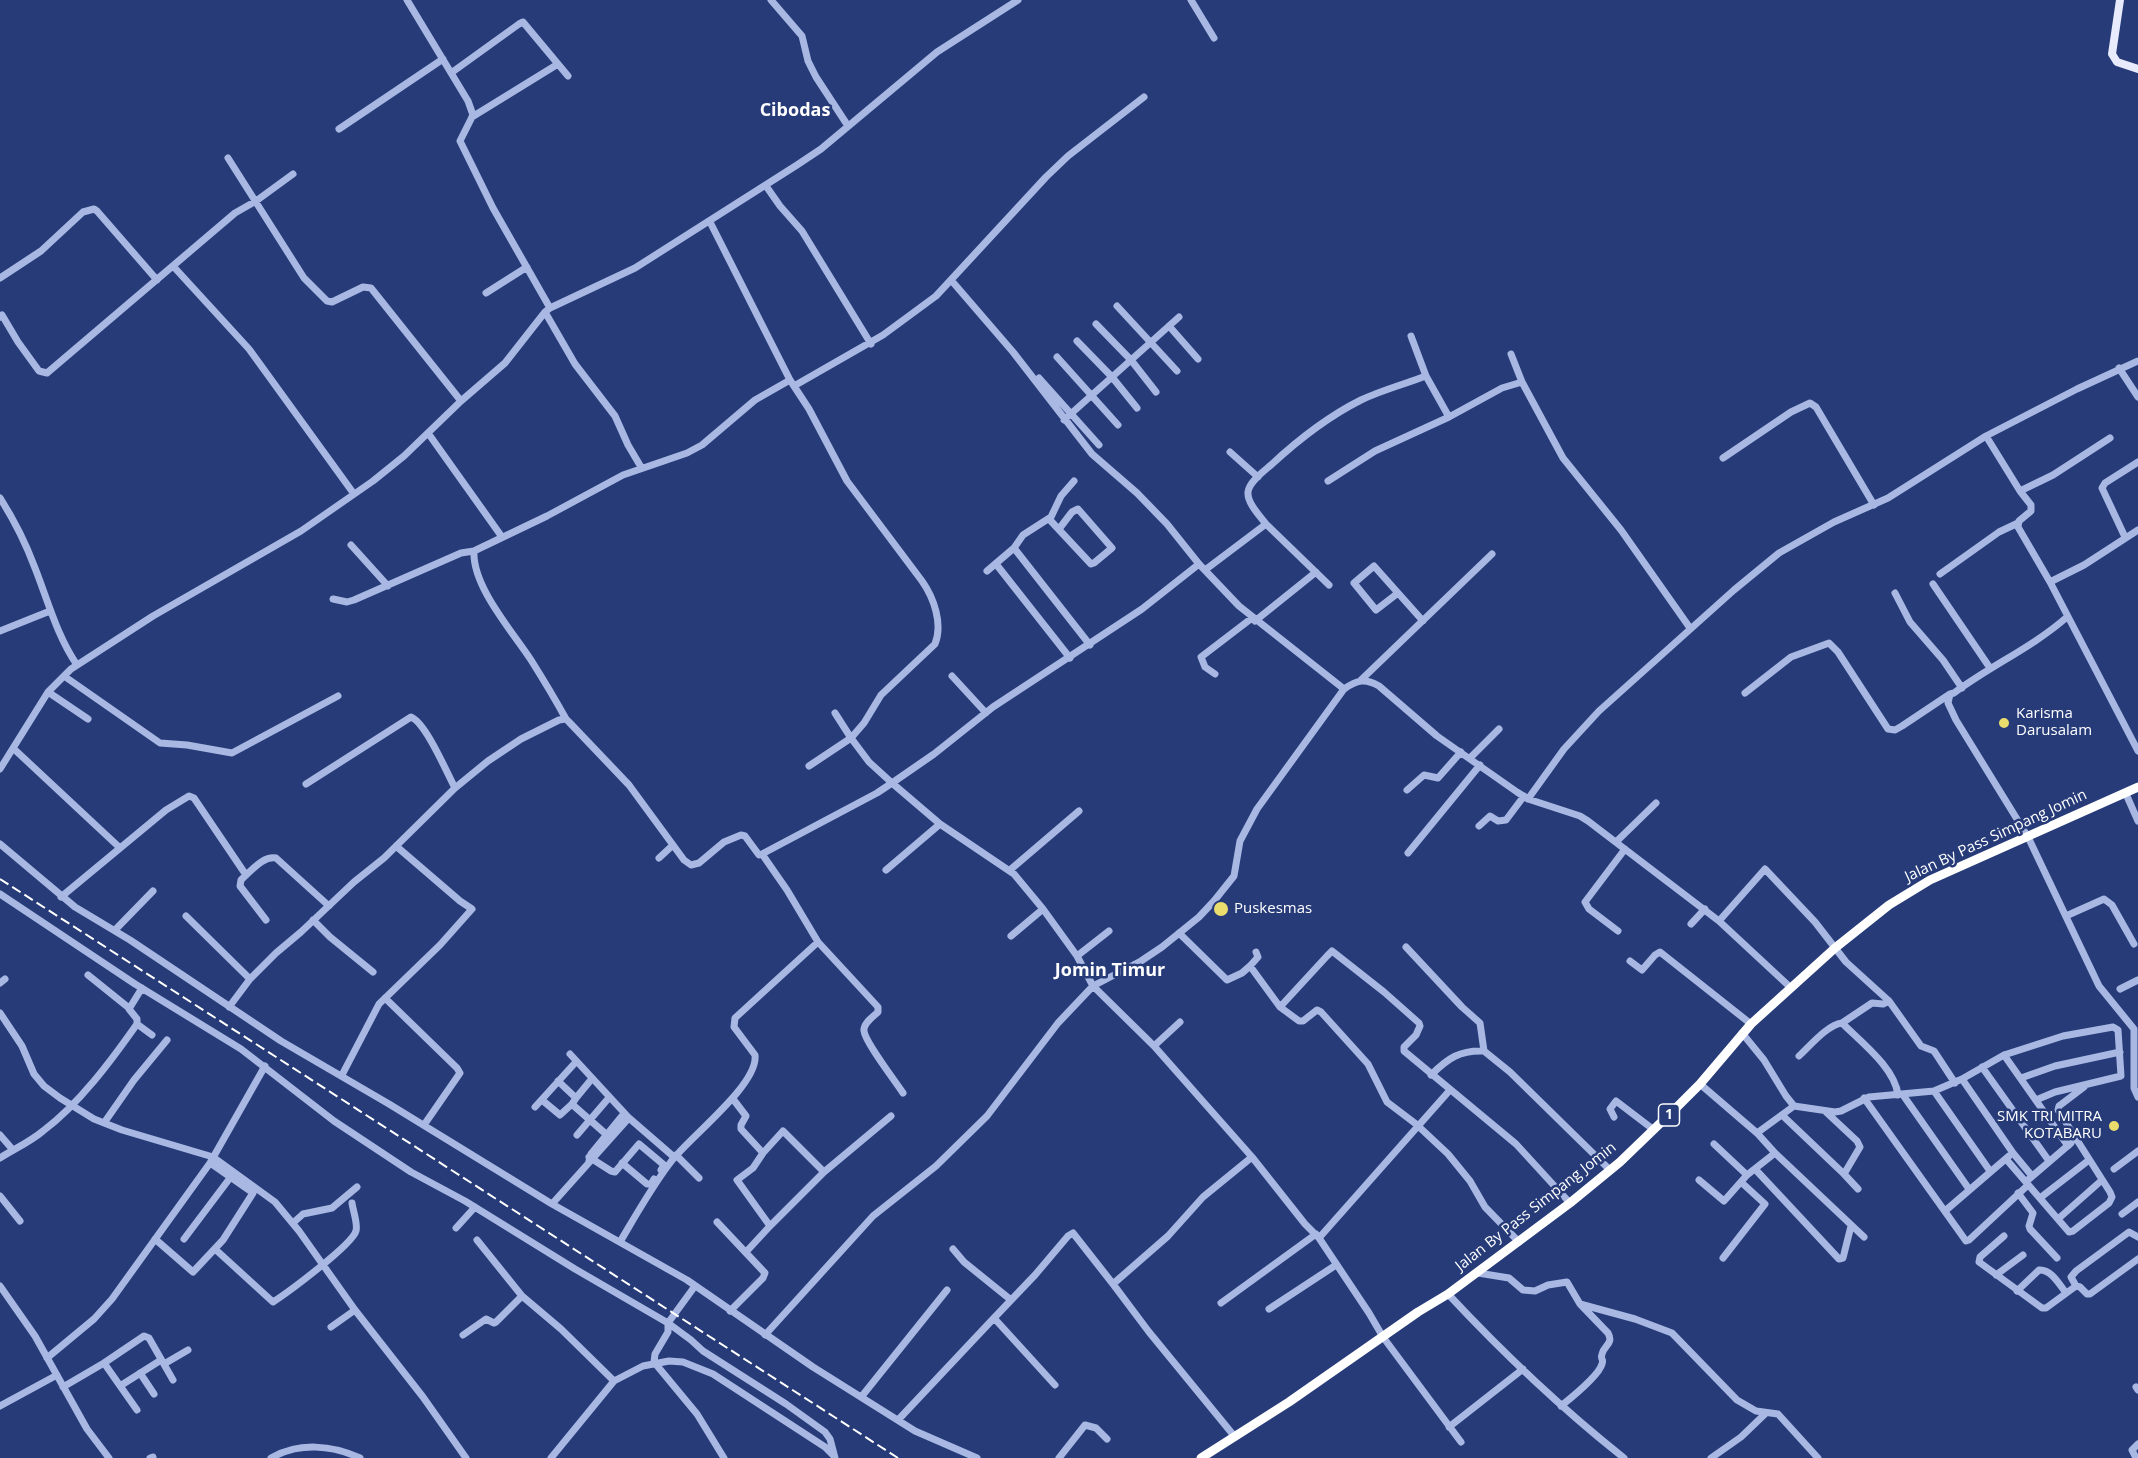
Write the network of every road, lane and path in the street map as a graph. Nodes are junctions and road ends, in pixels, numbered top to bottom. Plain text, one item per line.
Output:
1 (407, 0) edge
2 (771, 0) edge
3 (1018, 0) edge
4 (1191, 0) edge
5 (2120, 0) edge
6 (1214, 38) dead end
7 (443, 59) junction
8 (558, 64) junction
9 (2138, 69) edge
10 (451, 73) junction
11 (568, 76) dead end
12 (1144, 97) dead end
13 (472, 117) junction
14 (848, 126) junction
15 (339, 129) dead end
16 (228, 158) dead end
17 (293, 174) dead end
18 (766, 186) junction
19 (256, 201) junction
20 (710, 222) junction
21 (173, 266) junction
22 (527, 267) junction
23 (0, 278) edge
24 (157, 280) junction
25 (951, 280) junction
26 (486, 293) dead end
27 (1117, 306) dead end
28 (547, 310) junction
29 (1, 314) edge
30 (1179, 317) dead end
31 (1096, 324) dead end
32 (1169, 326) junction
33 (1411, 336) dead end
34 (1077, 341) dead end
35 (1150, 342) junction
36 (871, 344) junction
37 (1511, 354) dead end
38 (1058, 357) dead end
39 (1198, 359) dead end
40 (1131, 360) junction
41 (2138, 361) edge
42 (2119, 368) junction
43 (1177, 371) dead end
44 (1426, 376) junction
45 (1112, 377) junction
46 (1039, 378) dead end
47 (1522, 382) junction
48 (792, 383) junction
49 (1156, 392) dead end
50 (1092, 395) junction
51 (2138, 397) edge
52 (461, 401) junction
53 (1137, 408) dead end
54 (1072, 413) junction
55 (1449, 417) junction
56 (1065, 420) junction
57 (1118, 425) dead end
58 (429, 433) junction
59 (1986, 436) junction
60 (2109, 438) dead end
61 (1099, 445) dead end
62 (1230, 452) dead end
63 (1723, 458) dead end
64 (2138, 462) edge
65 (641, 467) junction
66 (1258, 477) junction
67 (1074, 481) dead end
68 (1328, 481) dead end
69 (2020, 491) junction
70 (354, 494) junction
71 (0, 498) edge
72 (1874, 505) junction
73 (1049, 519) junction
74 (2018, 523) junction
75 (1266, 524) junction
76 (1059, 529) junction
77 (2138, 530) edge
78 (502, 537) junction
79 (2126, 537) junction
80 (351, 545) dead end
81 (1014, 548) junction
82 (474, 551) junction
83 (1492, 554) dead end
84 (996, 564) junction
85 (1198, 564) junction
86 (1205, 570) junction
87 (987, 571) dead end
88 (1316, 572) junction
89 (1940, 574) dead end
90 (2050, 582) junction
91 (1933, 584) dead end
92 (1329, 585) dead end
93 (388, 586) junction
94 (1398, 593) junction
95 (1895, 593) dead end
96 (333, 599) dead end
97 (50, 611) junction
98 (2067, 617) junction
99 (1253, 619) junction
100 (1423, 621) junction
101 (1690, 628) junction
102 (0, 631) edge
103 (1090, 645) junction
104 (1070, 658) junction
105 (77, 665) junction
106 (1990, 668) junction
107 (1215, 674) dead end
108 (64, 675) junction
109 (952, 676) dead end
110 (1361, 680) junction
111 (1344, 688) junction
112 (1962, 688) junction
113 (48, 693) junction
114 (1745, 693) dead end
115 (1950, 694) junction
116 (338, 696) dead end
117 (835, 713) dead end
118 (986, 713) junction
119 (88, 719) dead end
120 (566, 719) junction
121 (1499, 729) dead end
122 (851, 738) junction
123 (14, 749) junction
124 (2138, 751) edge
125 (1461, 752) junction
126 (1470, 758) junction
127 (1480, 765) junction
128 (809, 766) dead end
129 (0, 769) edge
130 (892, 783) junction
131 (306, 784) dead end
132 (2138, 787) edge
133 (454, 789) junction
134 (1407, 790) dead end
135 (2126, 794) junction
136 (1526, 798) junction
137 (1656, 803) dead end
138 (1079, 811) dead end
139 (2138, 821) edge
140 (940, 824) junction
141 (1479, 826) dead end
142 (2028, 837) junction
143 (1616, 842) junction
144 (0, 844) edge
145 (673, 845) junction
146 (396, 846) junction
147 (119, 848) junction
148 (1625, 849) junction
149 (1408, 853) dead end
150 (762, 854) junction
151 (659, 858) dead end
152 (886, 870) dead end
153 (1010, 870) junction
154 (246, 874) junction
155 (153, 891) dead end
156 (0, 894) edge
157 (61, 897) junction
158 (329, 906) junction
159 (1043, 909) junction
160 (1705, 909) junction
161 (186, 916) dead end
162 (2066, 916) junction
163 (266, 920) dead end
164 (314, 920) junction
165 (1719, 921) junction
166 (1692, 924) dead end
167 (116, 930) junction
168 (1109, 931) dead end
169 (1618, 931) dead end
170 (1179, 933) junction
171 (1011, 936) dead end
172 (818, 942) junction
173 (2134, 944) dead end
174 (1406, 947) dead end
175 (1835, 948) junction
176 (1256, 952) dead end
177 (1077, 956) junction
178 (1630, 962) dead end
179 (1250, 966) junction
180 (373, 972) dead end
181 (88, 975) dead end
182 (250, 979) junction
183 (2138, 980) edge
184 (1093, 986) junction
185 (1790, 987) junction
186 (142, 988) junction
187 (2120, 989) dead end
188 (385, 998) junction
189 (1889, 1001) junction
190 (229, 1006) junction
191 (1280, 1007) junction
192 (129, 1008) junction
193 (0, 1013) edge
194 (1180, 1022) dead end
195 (1842, 1023) junction
196 (137, 1024) junction
197 (1751, 1024) junction
198 (1742, 1033) junction
199 (152, 1035) dead end
200 (167, 1040) dead end
201 (1154, 1047) junction
202 (1484, 1051) junction
203 (2120, 1052) junction
204 (570, 1054) dead end
205 (2004, 1055) junction
206 (1799, 1056) dead end
207 (574, 1064) dead end
208 (265, 1066) junction
209 (1982, 1067) junction
210 (342, 1075) junction
211 (1431, 1075) junction
212 (2020, 1078) junction
213 (558, 1081) junction
214 (590, 1081) dead end
215 (1959, 1081) junction
216 (1700, 1084) junction
217 (2085, 1085) junction
218 (1450, 1090) junction
219 (1934, 1091) junction
220 (903, 1093) dead end
221 (1901, 1095) junction
222 (2138, 1097) edge
223 (1864, 1098) junction
224 (733, 1099) junction
225 (542, 1100) junction
226 (608, 1100) dead end
227 (2036, 1100) junction
228 (574, 1101) junction
229 (71, 1106) junction
230 (1794, 1106) junction
231 (535, 1107) dead end
232 (1826, 1112) junction
233 (1782, 1115) junction
234 (891, 1116) dead end
235 (1614, 1117) dead end
236 (590, 1121) junction
237 (104, 1123) junction
238 (424, 1125) junction
239 (1419, 1127) junction
240 (1654, 1130) junction
241 (1757, 1133) junction
242 (0, 1135) edge
243 (577, 1135) dead end
244 (645, 1137) dead end
245 (2075, 1140) junction
246 (639, 1144) junction
247 (1714, 1144) dead end
248 (2068, 1146) junction
249 (13, 1150) junction
250 (2138, 1151) edge
251 (763, 1153) junction
252 (1775, 1153) junction
253 (2013, 1153) junction
254 (675, 1156) junction
255 (1252, 1157) junction
256 (0, 1158) edge
257 (590, 1159) junction
258 (2006, 1159) junction
259 (211, 1160) junction
260 (2089, 1160) junction
261 (2049, 1161) junction
262 (622, 1163) junction
263 (1755, 1169) junction
264 (2114, 1169) dead end
265 (1610, 1170) junction
266 (1990, 1171) junction
267 (824, 1172) junction
268 (1844, 1173) junction
269 (233, 1175) junction
270 (1747, 1175) junction
271 (2032, 1176) junction
272 (699, 1178) dead end
273 (1699, 1180) dead end
274 (2102, 1180) junction
275 (1741, 1182) junction
276 (2027, 1184) junction
277 (357, 1187) dead end
278 (1858, 1189) dead end
279 (1969, 1189) junction
280 (255, 1191) junction
281 (2018, 1193) junction
282 (0, 1196) edge
283 (2040, 1198) junction
284 (2138, 1202) edge
285 (352, 1203) dead end
286 (1570, 1203) junction
287 (552, 1204) junction
288 (475, 1206) junction
289 (1945, 1211) junction
290 (2122, 1214) dead end
291 (2058, 1219) junction
292 (20, 1221) dead end
293 (717, 1222) dead end
294 (293, 1223) junction
295 (771, 1226) junction
296 (1851, 1226) junction
297 (456, 1228) dead end
298 (1318, 1236) junction
299 (2004, 1236) dead end
300 (1864, 1237) dead end
301 (2138, 1237) edge
302 (155, 1239) junction
303 (184, 1239) dead end
304 (477, 1240) dead end
305 (620, 1242) junction
306 (1520, 1242) junction
307 (215, 1249) junction
308 (953, 1249) dead end
309 (746, 1252) junction
310 (2023, 1255) dead end
311 (1723, 1258) dead end
312 (2056, 1258) dead end
313 (2138, 1259) edge
314 (322, 1265) junction
315 (1336, 1265) junction
316 (1478, 1273) junction
317 (1996, 1275) junction
318 (1113, 1284) junction
319 (0, 1286) edge
320 (695, 1286) junction
321 (2076, 1286) junction
322 (946, 1290) dead end
323 (2017, 1291) junction
324 (2066, 1293) junction
325 (1448, 1294) junction
326 (522, 1296) junction
327 (1011, 1300) junction
328 (1221, 1303) dead end
329 (1580, 1304) junction
330 (1269, 1309) dead end
331 (355, 1310) junction
332 (730, 1311) junction
333 (994, 1318) junction
334 (668, 1323) junction
335 (331, 1327) dead end
336 (463, 1335) dead end
337 (765, 1335) junction
338 (1383, 1337) junction
339 (188, 1350) dead end
340 (47, 1358) junction
341 (163, 1362) junction
342 (654, 1362) junction
343 (104, 1363) junction
344 (1523, 1369) junction
345 (140, 1373) junction
346 (57, 1375) junction
347 (173, 1380) dead end
348 (614, 1381) junction
349 (1055, 1385) dead end
350 (120, 1386) junction
351 (63, 1387) junction
352 (154, 1394) dead end
353 (862, 1396) junction
354 (0, 1406) edge
355 (1561, 1406) junction
356 (138, 1410) dead end
357 (1766, 1413) junction
358 (898, 1420) junction
359 (1449, 1427) junction
360 (1235, 1437) junction
361 (1107, 1439) dead end
362 (1461, 1442) dead end
363 (2138, 1443) edge
364 (834, 1457) edge
365 (109, 1458) edge
366 (271, 1458) edge
367 (360, 1458) edge
368 (466, 1458) edge
369 (551, 1458) edge
370 (724, 1458) edge
371 (977, 1458) edge
372 (1059, 1458) edge
373 (1201, 1458) edge
374 (1624, 1458) edge
375 (1711, 1458) edge
376 (1818, 1458) edge
377 (2136, 1458) edge

1 - 7 street
2 - 14 street
3 - 14 street
4 - 6 street
5 - 9 main road
7 - 10 street
7 - 15 street
8 - 10 street
8 - 11 street
8 - 13 street
10 - 13 street
12 - 25 street
13 - 22 street
14 - 18 street
16 - 19 street
17 - 19 street
18 - 20 street
18 - 36 street
19 - 21 street
19 - 52 street
20 - 28 street
20 - 48 street
21 - 24 street
21 - 70 street
22 - 26 street
22 - 28 street
23 - 24 street
24 - 29 street
25 - 36 street
25 - 56 street
27 - 35 street
28 - 52 street
28 - 65 street
30 - 32 street
31 - 40 street
32 - 35 street
32 - 39 street
33 - 44 street
34 - 45 street
35 - 40 street
35 - 43 street
36 - 48 street
37 - 47 street
38 - 50 street
40 - 45 street
40 - 49 street
41 - 42 street
42 - 51 street
42 - 59 street
44 - 55 street
44 - 66 street
45 - 50 street
45 - 53 street
46 - 54 street
47 - 55 street
47 - 101 street
48 - 65 street
48 - 122 street
50 - 54 street
50 - 57 street
52 - 58 street
54 - 56 street
54 - 61 street
55 - 68 street
56 - 85 street
58 - 70 street
58 - 78 street
59 - 69 street
59 - 72 street
60 - 69 street
62 - 66 street
63 - 72 street
64 - 79 street
65 - 78 street
66 - 75 street
67 - 73 street
69 - 74 street
70 - 105 street
71 - 97 street
72 - 101 street
73 - 76 street
73 - 81 street
74 - 89 street
74 - 90 street
75 - 86 street
75 - 88 street
76 - 76 street
77 - 79 street
78 - 82 street
79 - 90 street
80 - 93 street
81 - 84 street
81 - 103 street
82 - 93 street
82 - 120 street
83 - 100 street
84 - 87 street
84 - 104 street
85 - 86 street
85 - 103 street
86 - 99 street
88 - 92 street
88 - 99 street
90 - 98 street
91 - 106 street
93 - 96 street
94 - 94 street
94 - 100 street
95 - 112 street
97 - 102 street
97 - 105 street
98 - 106 street
98 - 124 street
99 - 107 street
99 - 111 street
100 - 110 street
101 - 136 street
103 - 104 street
104 - 118 street
105 - 108 street
106 - 112 street
108 - 113 street
108 - 116 street
109 - 118 street
110 - 111 street
110 - 125 street
111 - 170 street
112 - 115 street
113 - 119 street
113 - 123 street
114 - 115 street
115 - 142 street
117 - 122 street
118 - 130 street
120 - 133 street
120 - 145 street
121 - 126 street
122 - 128 street
122 - 130 street
123 - 129 street
123 - 147 street
125 - 126 street
125 - 134 street
126 - 127 street
127 - 136 street
127 - 149 street
130 - 140 street
130 - 150 street
131 - 133 street
132 - 135 highway, Jalan By Pass Simpang Jomin / 1
133 - 146 street
135 - 139 street
135 - 142 highway, Jalan By Pass Simpang Jomin / 1
136 - 141 street
136 - 143 street
137 - 143 street
138 - 153 street
140 - 152 street
140 - 153 street
142 - 162 street
142 - 175 highway, Jalan By Pass Simpang Jomin / 1
143 - 148 street
144 - 157 street
145 - 150 street
145 - 151 street
146 - 158 street
146 - 188 street
147 - 154 street
147 - 157 street
148 - 160 street
148 - 169 street
150 - 172 street
153 - 159 street
154 - 158 street
154 - 163 street
155 - 167 street
156 - 186 street
157 - 167 street
158 - 164 street
159 - 171 street
159 - 177 street
160 - 165 street
160 - 166 street
161 - 182 street
162 - 173 street
162 - 222 street
164 - 180 street
164 - 182 street
165 - 175 street
165 - 185 street
167 - 190 street
168 - 177 street
170 - 179 street
170 - 184 street
172 - 220 street
172 - 224 street
174 - 202 street
175 - 185 highway, Jalan By Pass Simpang Jomin / 1
175 - 189 street
176 - 179 street
177 - 184 street
178 - 197 street
179 - 191 street
181 - 192 street
182 - 190 street
183 - 187 street
184 - 201 street
184 - 337 street
185 - 197 highway, Jalan By Pass Simpang Jomin / 1
186 - 192 street
186 - 208 street
188 - 210 street
188 - 238 street
189 - 195 street
189 - 215 street
190 - 210 street
191 - 211 street
191 - 239 street
192 - 196 street
193 - 229 street
194 - 201 street
195 - 206 street
195 - 221 street
196 - 199 street
196 - 229 street
197 - 198 highway, Jalan By Pass Simpang Jomin / 1
198 - 216 highway, Jalan By Pass Simpang Jomin / 1
198 - 230 street
200 - 237 street
201 - 255 street
202 - 211 street
202 - 265 street
203 - 205 street
203 - 212 street
203 - 217 street
204 - 254 street
205 - 209 street
205 - 212 street
207 - 213 street
208 - 259 street
208 - 288 street
209 - 215 street
209 - 261 street
210 - 238 street
211 - 218 street
212 - 227 street
213 - 225 street
213 - 228 street
214 - 228 street
215 - 219 street
215 - 253 street
216 - 240 highway, Jalan By Pass Simpang Jomin / 1
216 - 241 street
217 - 227 street
217 - 245 street
218 - 239 street
218 - 286 street
219 - 221 street
219 - 266 street
221 - 223 street
221 - 279 street
223 - 232 street
223 - 289 street
224 - 251 street
224 - 254 street
225 - 228 street
225 - 231 street
226 - 236 street
227 - 248 street
228 - 236 street
229 - 237 street
229 - 249 street
230 - 232 street
230 - 233 street
232 - 268 street
233 - 241 street
233 - 268 street
234 - 267 street
235 - 240 street
236 - 243 street
236 - 257 street
237 - 259 street
238 - 287 street
239 - 298 street
239 - 306 street
240 - 265 highway, Jalan By Pass Simpang Jomin / 1
241 - 252 street
242 - 249 street
244 - 246 street
245 - 248 street
245 - 260 street
246 - 262 street
246 - 262 street
247 - 270 street
248 - 261 street
249 - 256 street
250 - 264 street
251 - 267 street
251 - 295 street
252 - 263 street
252 - 296 street
253 - 258 street
253 - 271 street
254 - 272 street
254 - 305 street
255 - 298 street
255 - 318 street
257 - 262 street
257 - 287 street
258 - 266 street
258 - 276 street
259 - 269 street
259 - 302 street
260 - 274 street
260 - 283 street
261 - 271 street
263 - 270 street
263 - 296 street
265 - 286 highway, Jalan By Pass Simpang Jomin / 1
266 - 279 street
267 - 295 street
268 - 278 street
269 - 280 street
269 - 303 street
270 - 275 street
271 - 276 street
273 - 275 street
274 - 291 street
274 - 291 street
275 - 311 street
276 - 281 street
276 - 283 street
277 - 294 street
279 - 289 street
280 - 294 street
280 - 307 street
281 - 289 street
281 - 312 street
282 - 292 street
283 - 291 street
284 - 290 street
285 - 314 street
286 - 306 highway, Jalan By Pass Simpang Jomin / 1
287 - 305 street
288 - 297 street
288 - 334 street
293 - 309 street
294 - 314 street
295 - 309 street
296 - 300 street
298 - 315 street
298 - 328 street
299 - 317 street
301 - 321 street
302 - 307 street
302 - 340 street
304 - 326 street
305 - 320 street
306 - 316 highway, Jalan By Pass Simpang Jomin / 1
307 - 314 street
308 - 327 street
309 - 332 street
310 - 317 street
313 - 321 street
314 - 331 street
315 - 330 street
315 - 338 street
316 - 325 highway, Jalan By Pass Simpang Jomin / 1
316 - 329 street
317 - 323 street
318 - 327 street
318 - 360 street
319 - 340 street
320 - 332 street
320 - 334 street
321 - 324 street
322 - 353 street
323 - 324 street
323 - 324 street
325 - 338 highway, Jalan By Pass Simpang Jomin / 1
325 - 344 street
326 - 336 street
326 - 348 street
327 - 333 street
329 - 355 street
329 - 357 street
331 - 335 street
331 - 368 street
332 - 337 street
333 - 349 street
333 - 358 street
334 - 342 street
334 - 364 street
337 - 353 street
338 - 359 street
338 - 360 highway, Jalan By Pass Simpang Jomin / 1
339 - 341 street
340 - 346 street
341 - 343 street
341 - 345 street
341 - 347 street
342 - 348 street
342 - 364 street
342 - 370 street
343 - 350 street
343 - 351 street
344 - 355 street
344 - 359 street
345 - 350 street
345 - 352 street
346 - 351 street
346 - 354 street
348 - 369 street
350 - 356 street
351 - 365 street
353 - 358 street
355 - 374 street
357 - 375 street
357 - 376 street
358 - 371 street
359 - 362 street
360 - 373 highway, Jalan By Pass Simpang Jomin / 1
361 - 372 street
363 - 377 street
366 - 367 street

